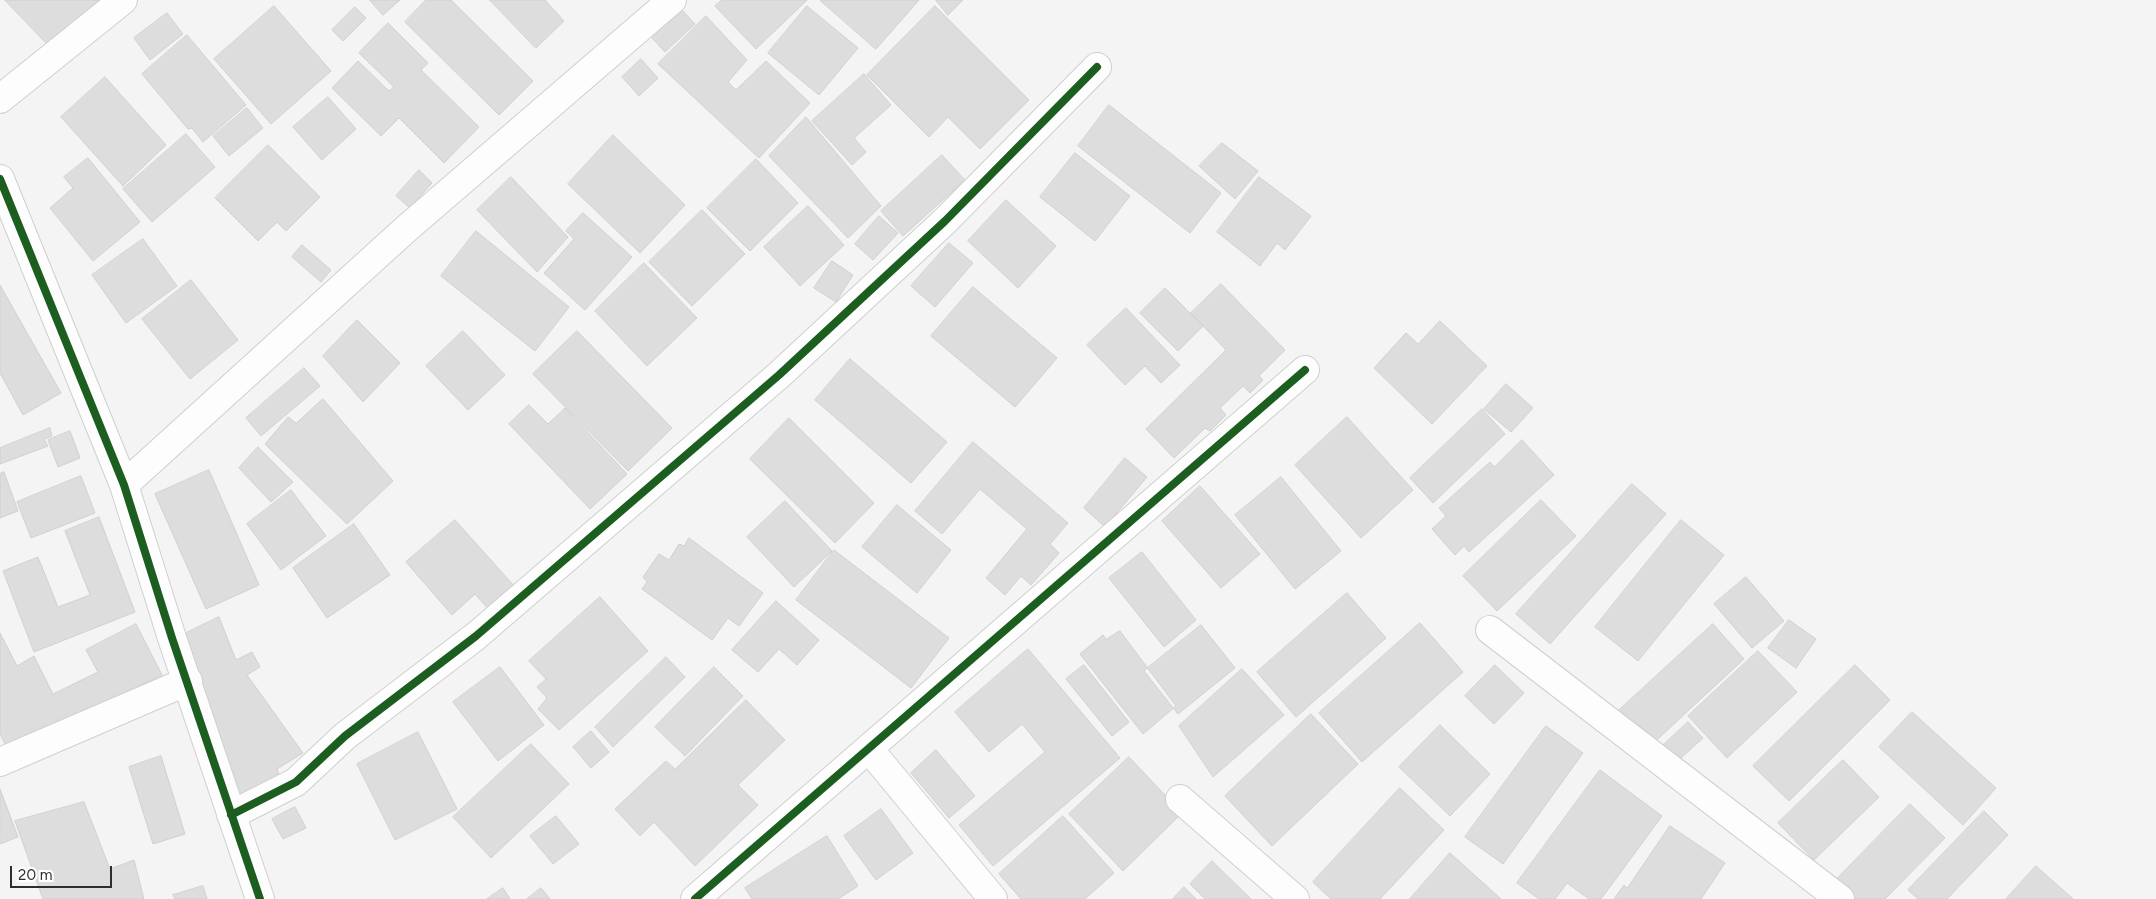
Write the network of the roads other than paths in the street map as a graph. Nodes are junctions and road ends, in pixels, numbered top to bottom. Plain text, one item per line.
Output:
1 (123, 0) edge
2 (672, 0) edge
3 (1097, 67) dead end
4 (0, 98) edge
5 (0, 179) edge
6 (1305, 370) dead end
7 (124, 485) junction
8 (1490, 630) dead end
9 (188, 681) junction
10 (869, 749) junction
11 (0, 762) edge
12 (1180, 800) dead end
13 (231, 815) junction
14 (260, 899) edge
15 (695, 899) edge
16 (993, 899) edge
17 (1295, 899) edge
18 (1840, 899) edge

1 - 4 street
2 - 7 street
3 - 13 street
5 - 7 street
6 - 10 street
7 - 9 street
8 - 18 street
9 - 11 street
9 - 13 street
10 - 15 street
10 - 16 street
12 - 17 street
13 - 14 street

